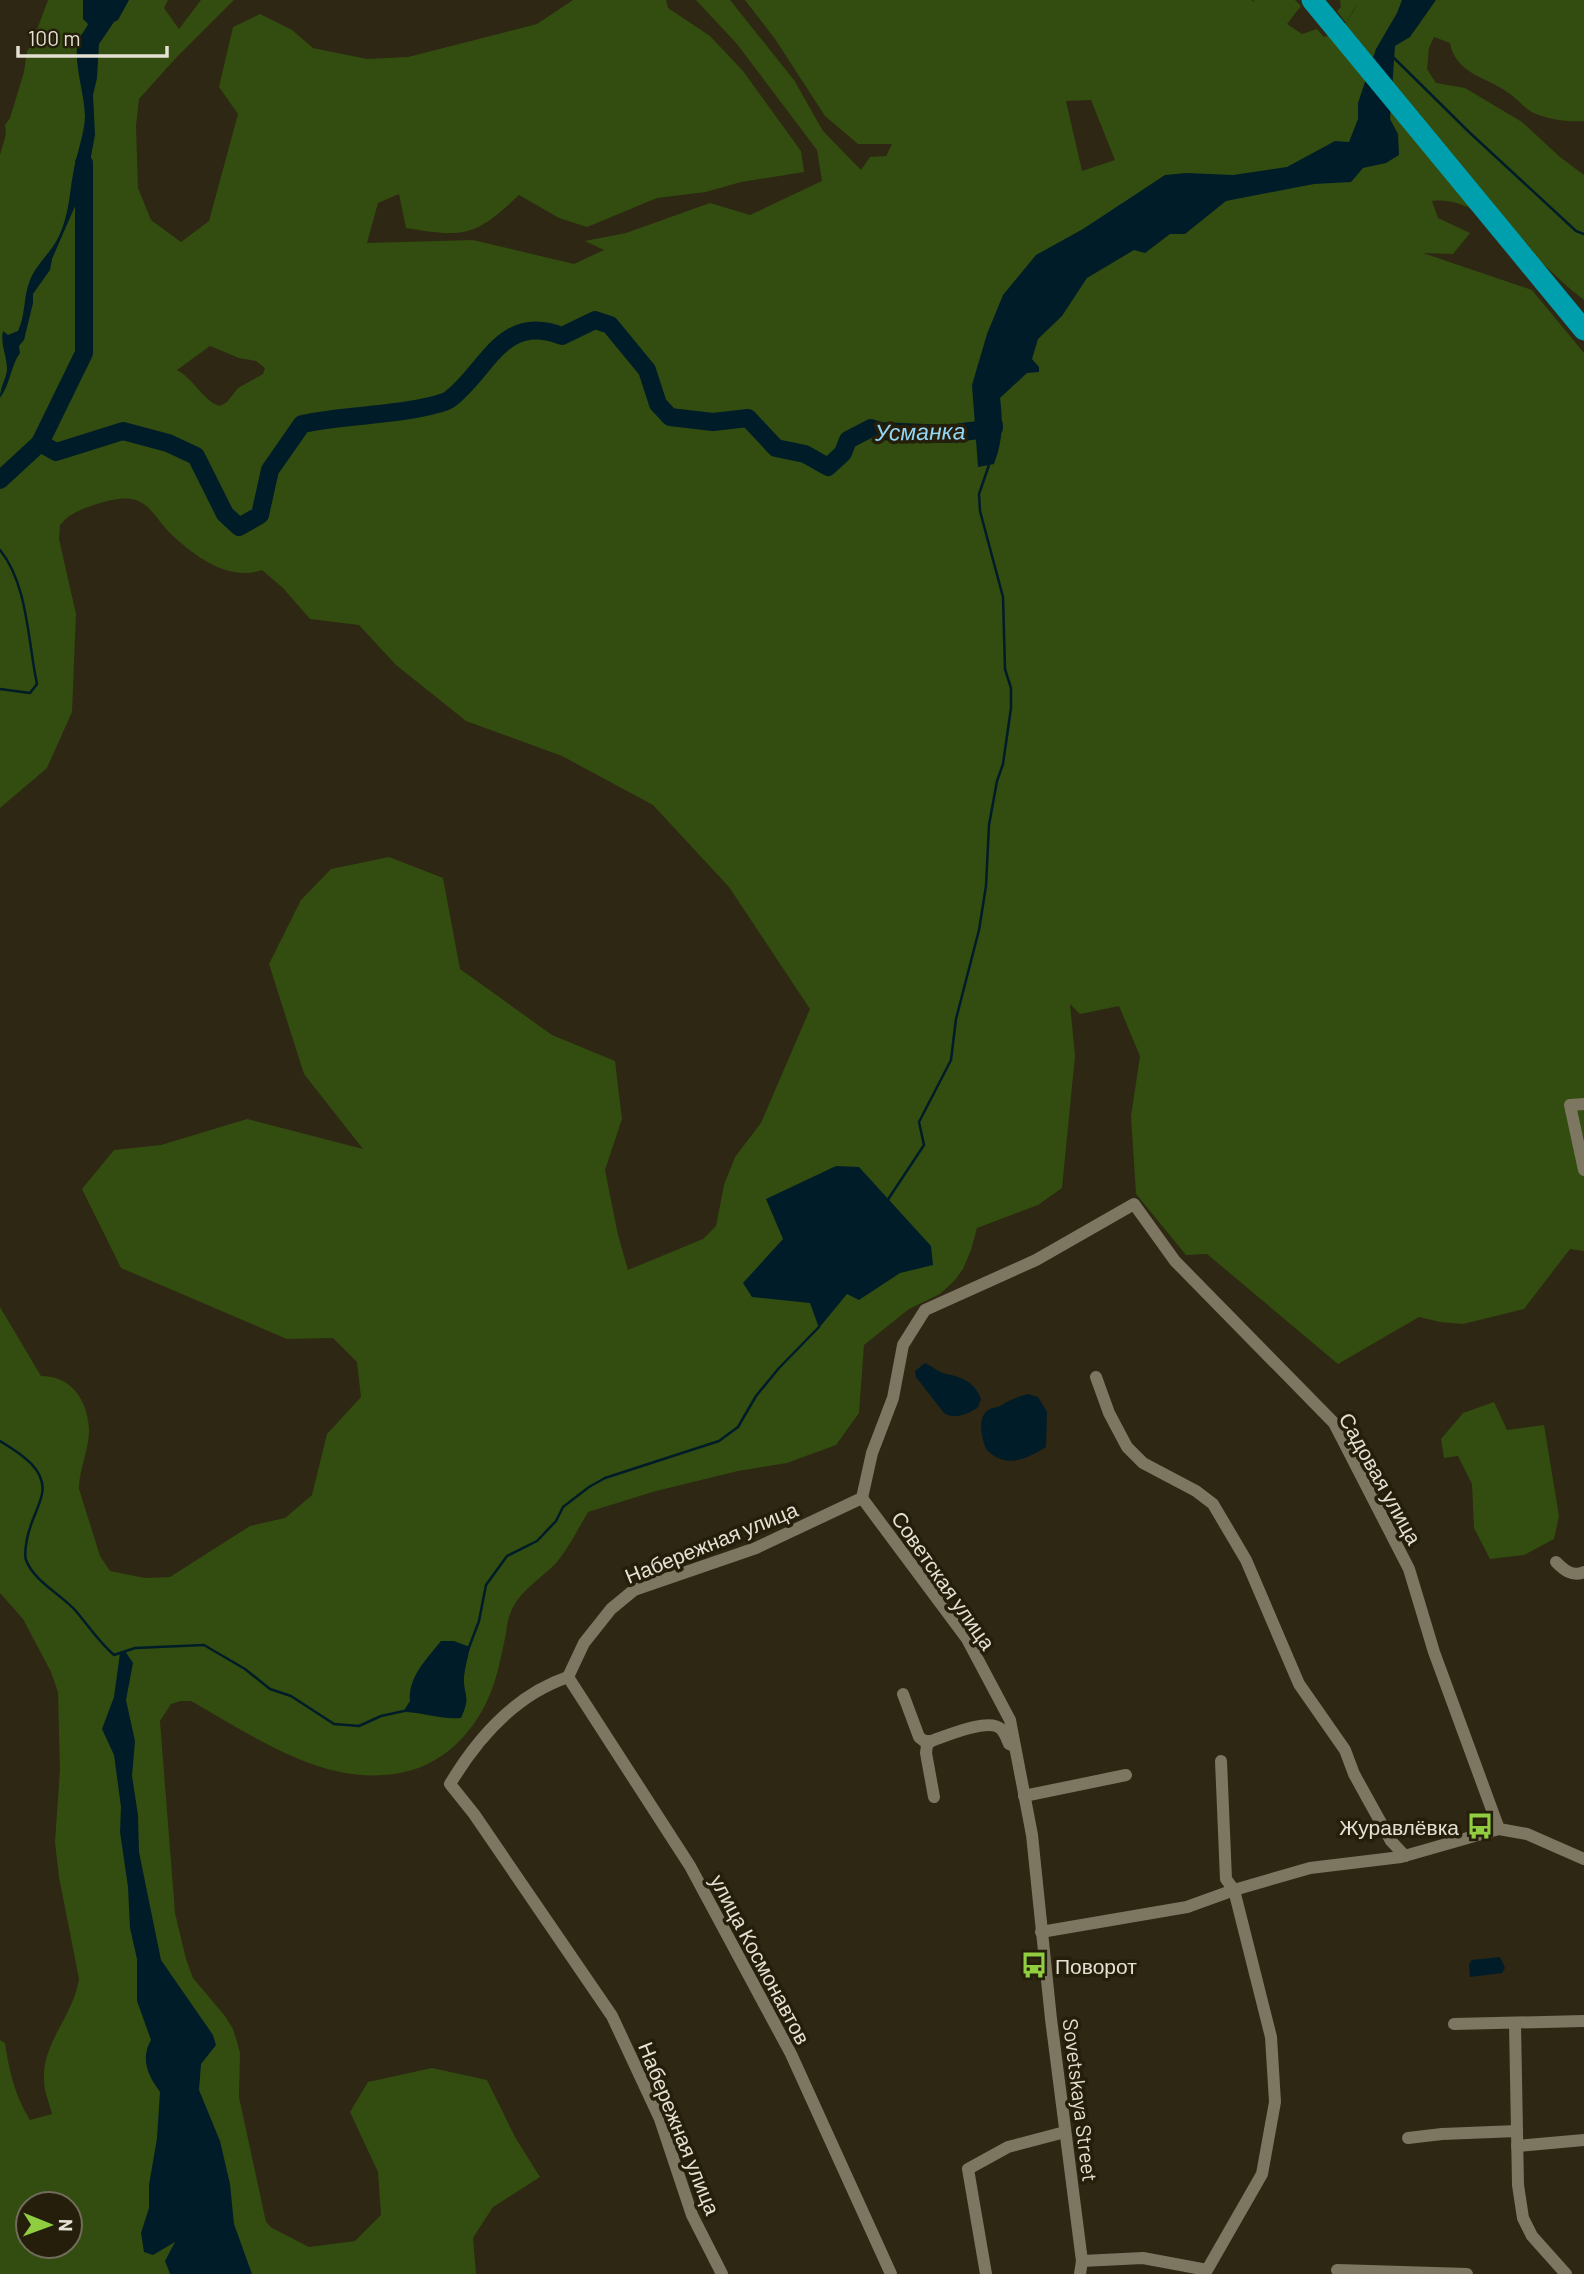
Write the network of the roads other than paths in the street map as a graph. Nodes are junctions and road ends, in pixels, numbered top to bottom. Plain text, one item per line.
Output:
1 (1312, 0) edge
2 (1584, 330) edge
3 (1584, 1104) edge
4 (1584, 1170) edge
5 (1096, 1377) dead end
6 (862, 1497) junction
7 (1556, 1562) dead end
8 (1584, 1572) edge
9 (569, 1677) junction
10 (903, 1694) dead end
11 (931, 1741) junction
12 (1015, 1746) junction
13 (1221, 1762) dead end
14 (1126, 1775) dead end
15 (1024, 1796) junction
16 (934, 1797) dead end
17 (1499, 1829) junction
18 (1405, 1856) junction
19 (1584, 1859) edge
20 (1234, 1890) junction
21 (1041, 1931) junction
22 (1584, 2021) edge
23 (1454, 2024) dead end
24 (1515, 2024) junction
25 (1517, 2131) junction
26 (1065, 2132) junction
27 (1408, 2138) dead end
28 (1584, 2140) edge
29 (1517, 2146) junction
30 (1081, 2268) edge
31 (1337, 2270) dead end
32 (1207, 2272) edge
33 (722, 2274) edge
34 (891, 2274) edge
35 (986, 2274) edge
36 (1467, 2274) edge
37 (1566, 2274) edge

1 - 2 highway
3 - 4 street
5 - 18 street
6 - 9 street, Набережная улица
6 - 12 street, Советская улица
6 - 17 street, Садовая улица
7 - 8 street
9 - 33 street, Набережная улица
9 - 34 street, улица Космонавтов
10 - 11 street
11 - 12 street
11 - 16 street
12 - 15 street, Советская улица
13 - 20 street
14 - 15 street
15 - 21 street, Советская улица
17 - 18 street
17 - 19 street
18 - 20 street
20 - 21 street
20 - 32 street
21 - 26 street, Sovetskaya Street
22 - 24 street
23 - 24 street
24 - 25 street
25 - 27 street
25 - 29 street
26 - 30 street, Sovetskaya Street
26 - 35 street
28 - 29 street
29 - 37 street
30 - 32 street
31 - 36 street

